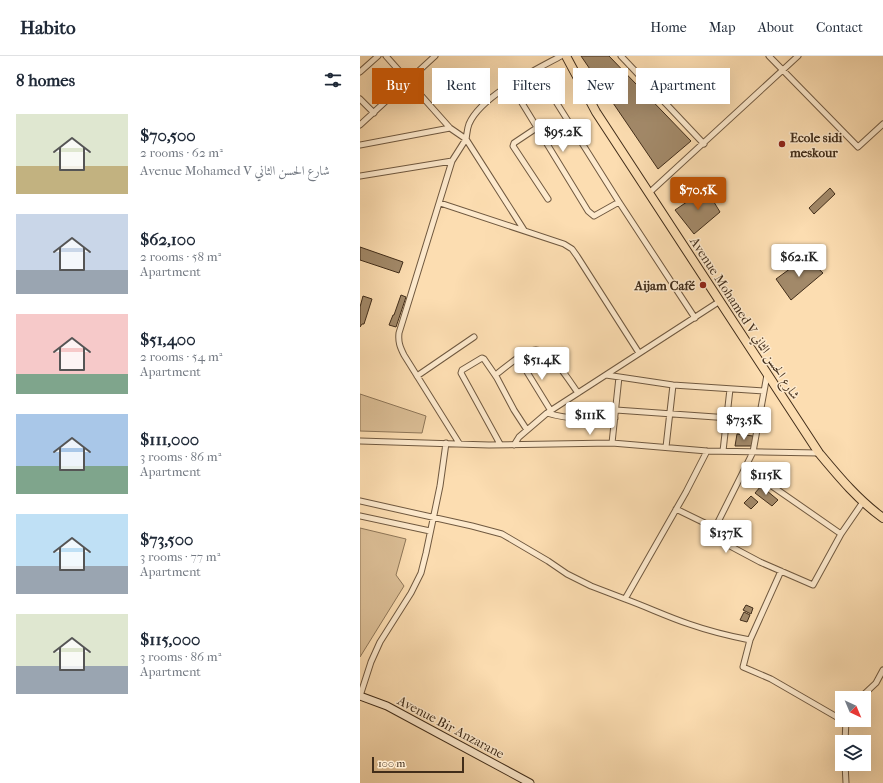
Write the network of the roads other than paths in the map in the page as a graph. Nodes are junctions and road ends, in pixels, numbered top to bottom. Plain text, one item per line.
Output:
1 (378, 56) edge
2 (386, 56) edge
3 (435, 56) edge
4 (561, 56) edge
5 (566, 56) edge
6 (621, 56) edge
7 (769, 56) edge
8 (798, 56) edge
9 (396, 68) edge
10 (423, 68) edge
11 (540, 68) edge
12 (783, 70) junction
13 (360, 72) edge
14 (498, 93) edge
15 (360, 99) edge
16 (424, 100) edge
17 (384, 104) edge
18 (523, 104) edge
19 (557, 104) edge
20 (374, 113) junction
21 (883, 124) edge
22 (360, 125) edge
23 (450, 128) junction
24 (538, 128) junction
25 (466, 139) junction
26 (704, 144) junction
27 (360, 145) edge
28 (452, 161) junction
29 (360, 176) edge
30 (650, 193) junction
31 (548, 199) dead end
32 (619, 202) junction
33 (440, 203) junction
34 (524, 231) junction
35 (720, 301) junction
36 (695, 318) junction
37 (474, 337) dead end
38 (527, 352) junction
39 (639, 353) junction
40 (495, 374) junction
41 (606, 375) junction
42 (767, 375) junction
43 (417, 376) junction
44 (619, 377) junction
45 (673, 385) junction
46 (730, 389) junction
47 (764, 391) junction
48 (578, 393) junction
49 (616, 410) junction
50 (549, 412) junction
51 (670, 413) junction
52 (727, 417) junction
53 (615, 418) junction
54 (758, 420) junction
55 (527, 430) junction
56 (360, 441) edge
57 (446, 443) junction
58 (459, 443) junction
59 (612, 443) junction
60 (500, 444) junction
61 (514, 445) junction
62 (666, 447) junction
63 (707, 451) junction
64 (723, 451) junction
65 (753, 452) junction
66 (819, 453) junction
67 (746, 468) junction
68 (360, 501) edge
69 (863, 502) junction
70 (676, 509) junction
71 (360, 516) edge
72 (433, 518) junction
73 (883, 518) edge
74 (715, 528) junction
75 (430, 531) junction
76 (841, 534) junction
77 (781, 571) junction
78 (625, 599) junction
79 (750, 640) junction
80 (883, 670) edge
81 (882, 679) edge
82 (867, 691) edge
83 (360, 696) edge
84 (835, 715) edge
85 (845, 771) edge
86 (530, 783) edge
87 (846, 783) edge

1 - 13 street
2 - 9 street
3 - 10 street
4 - 11 street
5 - 30 main road, Avenue Mohamed V شارع الحسن الثاني
6 - 26 street
7 - 12 street
8 - 12 street
12 - 21 street
12 - 26 street
14 - 25 street
15 - 20 street
16 - 23 street
17 - 20 street
18 - 24 street
19 - 32 street
20 - 22 street
23 - 25 street
23 - 27 street
24 - 31 street
24 - 32 street
25 - 28 street
25 - 34 street
26 - 30 street
28 - 29 street
28 - 33 street
30 - 35 main road, Avenue Mohamed V شارع الحسن الثاني
32 - 36 street
33 - 34 street
33 - 43 street
34 - 39 street
35 - 36 street
35 - 42 main road, Avenue Mohamed V شارع الحسن الثاني
36 - 39 street
37 - 43 street
38 - 40 street
38 - 48 street
38 - 50 street
39 - 41 street
40 - 55 street
40 - 60 street
41 - 44 street
41 - 48 street
42 - 47 street
42 - 66 main road, Avenue Mohamed V شارع الحسن الثاني
43 - 58 street
44 - 45 street
44 - 49 street
45 - 46 street
45 - 51 street
46 - 47 street
46 - 52 street
47 - 54 street
48 - 50 street
49 - 51 street
49 - 53 street
50 - 53 street
50 - 55 street
51 - 52 street
51 - 62 street
52 - 54 street
52 - 64 street
53 - 59 street
54 - 65 street
55 - 61 street
56 - 57 street
57 - 58 street
57 - 72 street
58 - 60 street
59 - 61 street
59 - 62 street
60 - 61 street
62 - 63 street
63 - 64 street
63 - 70 street
64 - 65 street
65 - 66 street
65 - 67 street
66 - 69 main road, Avenue Mohamed V شارع الحسن الثاني
67 - 74 street
67 - 76 street
68 - 72 street
69 - 73 main road, Avenue Mohamed V شارع الحسن الثاني
69 - 76 street
70 - 74 street
70 - 78 street
71 - 75 street
72 - 75 street
72 - 78 street
74 - 77 street
75 - 83 street
76 - 77 street
77 - 79 street
78 - 79 street
79 - 84 street
80 - 81 street
81 - 82 street
83 - 86 street, Avenue Bir Anzarane
85 - 87 street

